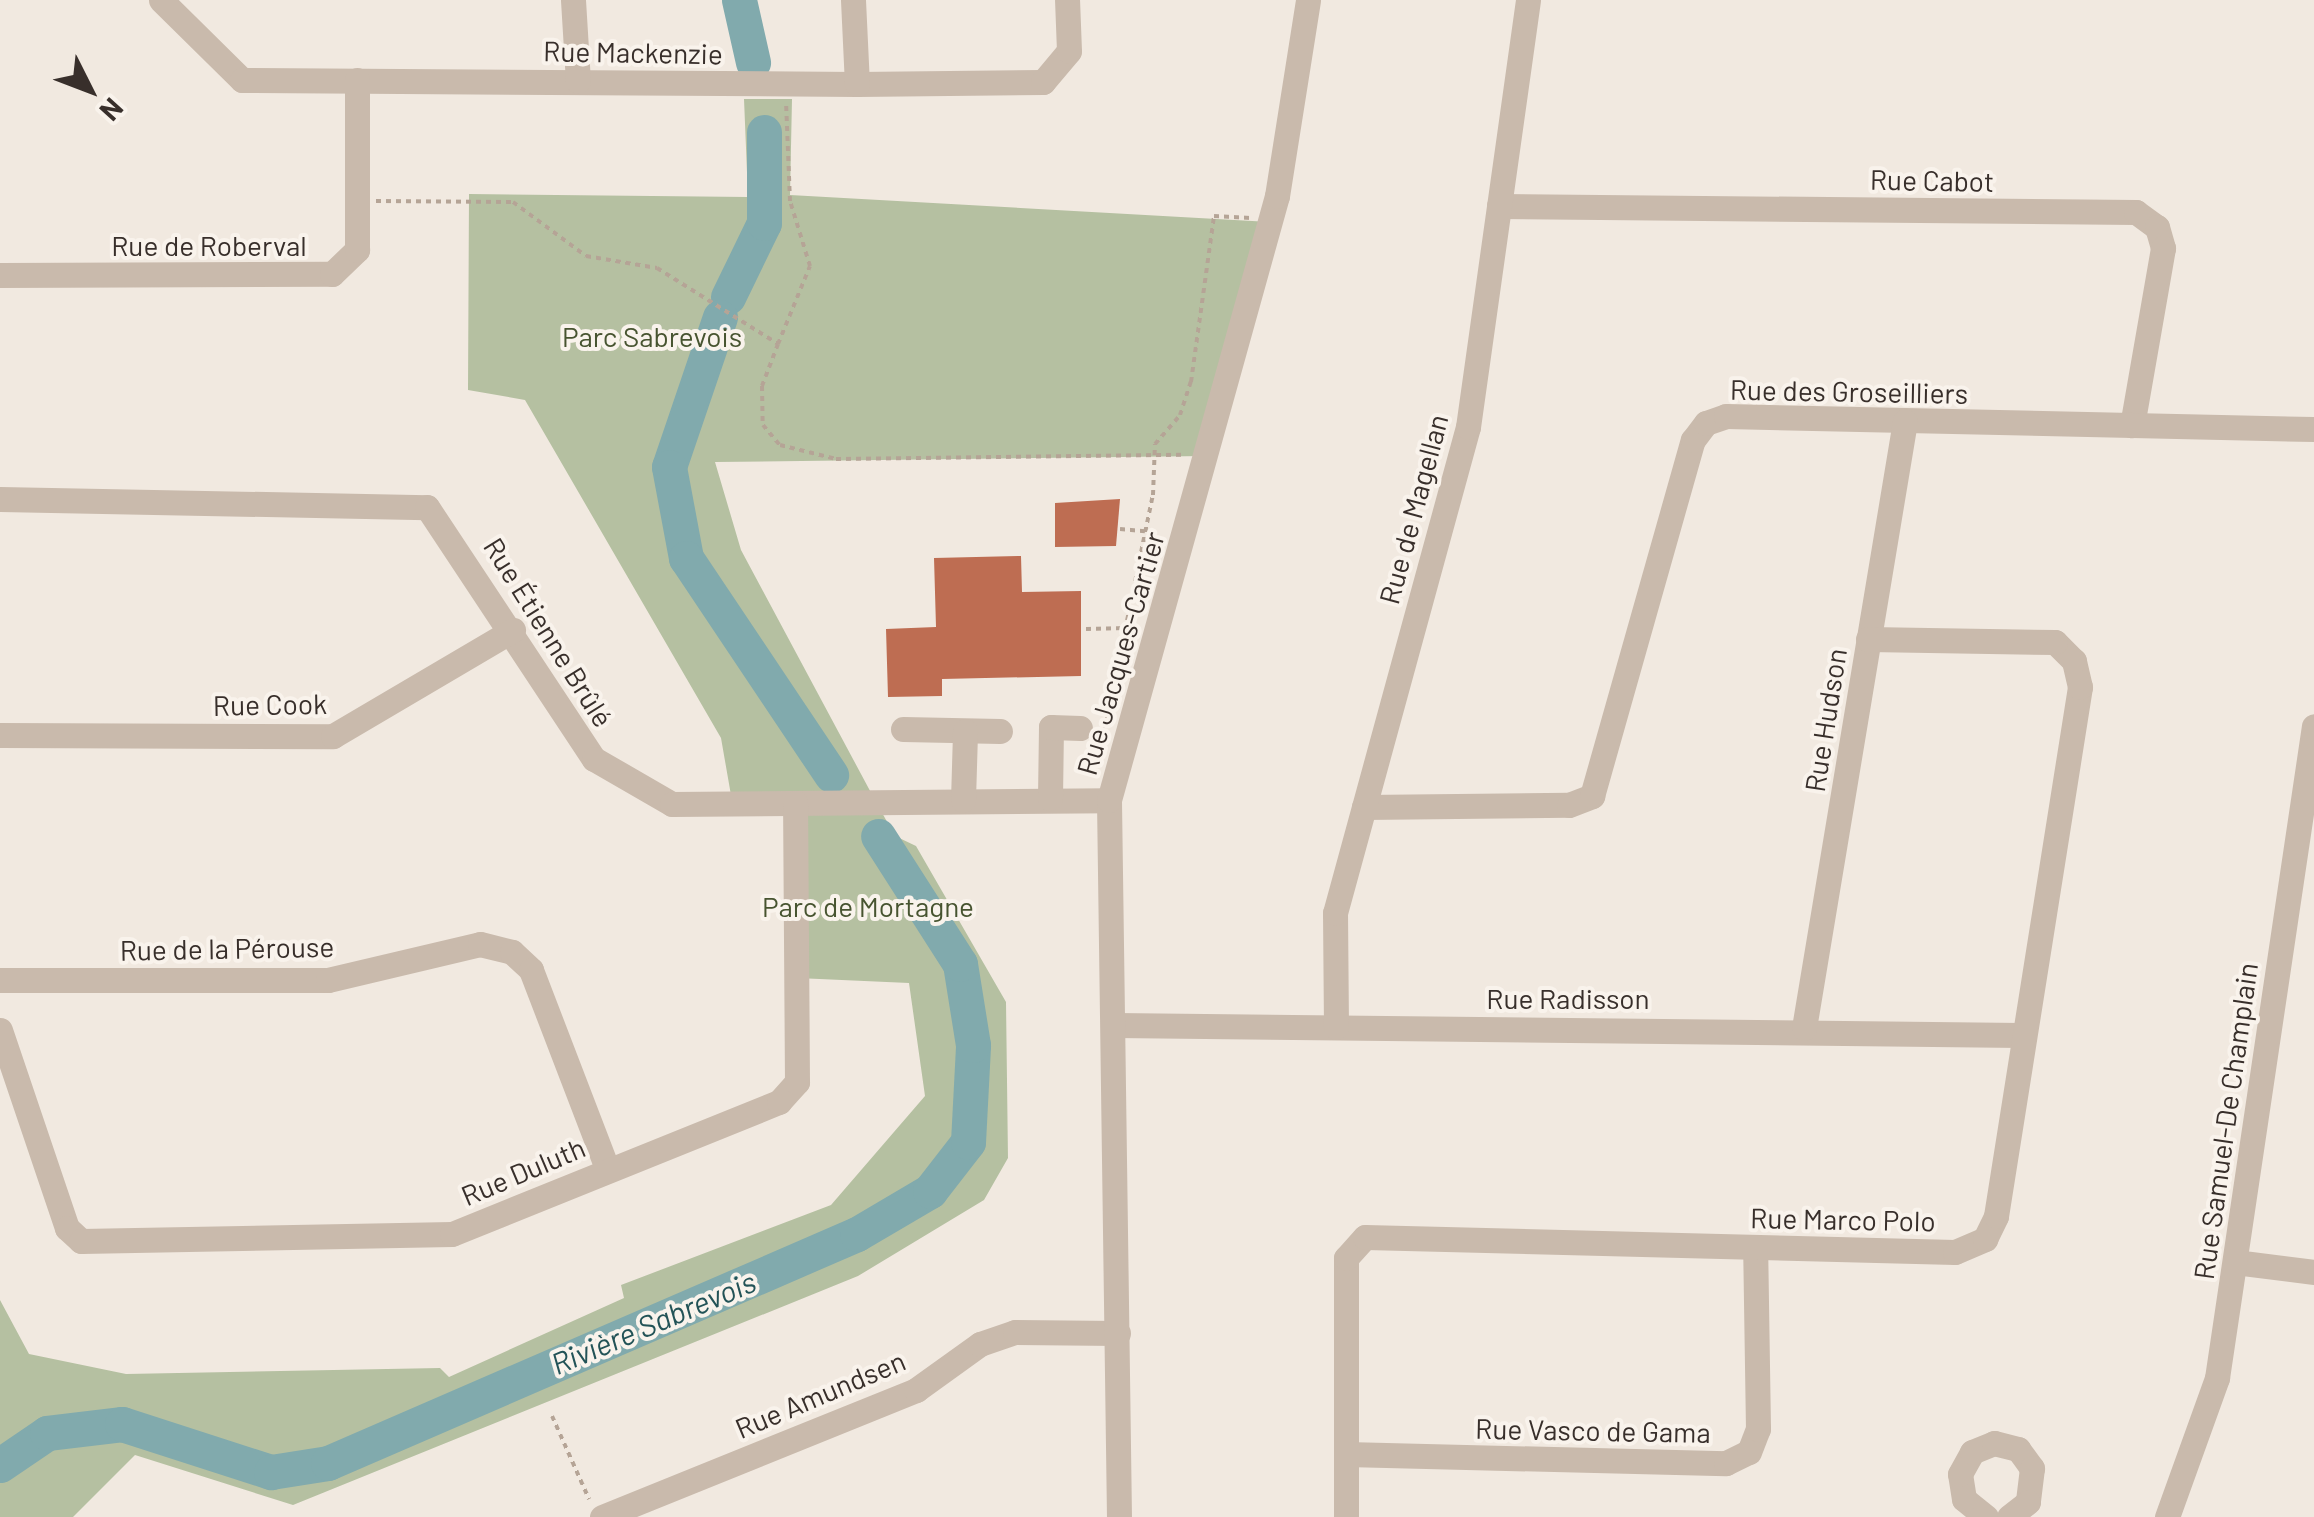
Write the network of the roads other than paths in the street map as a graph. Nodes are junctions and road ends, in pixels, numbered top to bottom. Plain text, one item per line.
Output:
1 (161, 0) edge
2 (573, 0) edge
3 (854, 0) edge
4 (1067, 0) edge
5 (1308, 0) edge
6 (1528, 0) edge
7 (357, 80) junction
8 (578, 80) junction
9 (857, 84) junction
10 (1499, 206) junction
11 (0, 275) edge
12 (1904, 421) junction
13 (2132, 425) junction
14 (2314, 429) edge
15 (0, 499) edge
16 (512, 630) junction
17 (1868, 639) junction
18 (2314, 726) edge
19 (902, 729) dead end
20 (965, 730) junction
21 (1000, 731) dead end
22 (1092, 732) road end
23 (0, 735) edge
24 (1050, 798) junction
25 (963, 800) junction
26 (1109, 800) junction
27 (795, 802) junction
28 (1364, 807) junction
29 (0, 980) edge
30 (1115, 1025) junction
31 (1336, 1027) junction
32 (1804, 1028) junction
33 (0, 1030) edge
34 (2021, 1035) junction
35 (607, 1168) junction
36 (1755, 1247) junction
37 (2235, 1262) junction
38 (2314, 1272) edge
39 (1118, 1333) junction
40 (1346, 1454) junction
41 (2018, 1515) edge
42 (600, 1517) edge
43 (1120, 1517) edge
44 (1346, 1517) edge
45 (1986, 1517) edge
46 (2167, 1517) edge

1 - 7 street, Rue Mackenzie
2 - 8 street
3 - 9 street
4 - 9 street, Rue Mackenzie
5 - 26 street, Rue Jacques-Cartier
6 - 10 street, Rue de Magellan
7 - 8 street, Rue Mackenzie
7 - 11 street, Rue de Roberval
8 - 9 street, Rue Mackenzie
10 - 13 street, Rue Cabot
10 - 28 street, Rue de Magellan
12 - 13 street, Rue des Groseilliers
12 - 17 street, Rue Hudson
12 - 28 street, Rue des Groseilliers
13 - 14 street, Rue des Groseilliers
15 - 16 street, Rue Étienne Brûlé
16 - 23 street, Rue Cook
16 - 27 street, Rue Étienne Brûlé
17 - 32 street, Rue Hudson
17 - 34 street, Rue Marco Polo
18 - 37 street, Rue Samuel-De Champlain
19 - 20 street
20 - 21 street
20 - 25 street
22 - 24 street
24 - 25 street, Rue Étienne Brûlé
24 - 26 street, Rue Étienne Brûlé
25 - 27 street, Rue Étienne Brûlé
26 - 30 street, Rue Jacques-Cartier
27 - 35 street, Rue Duluth
28 - 31 street, Rue de Magellan
29 - 35 street, Rue de la Pérouse
30 - 31 street, Rue Radisson
30 - 39 street, Rue Jacques-Cartier
31 - 32 street, Rue Radisson
32 - 34 street, Rue Radisson
33 - 35 street, Rue Duluth
34 - 36 street, Rue Marco Polo
36 - 40 street, Rue Vasco de Gama
36 - 40 street, Rue Marco Polo
37 - 38 street
37 - 46 street, Rue Samuel-De Champlain
39 - 42 street, Rue Amundsen
39 - 43 street, Rue Jacques-Cartier
40 - 44 street, Rue Marco Polo
41 - 45 street

